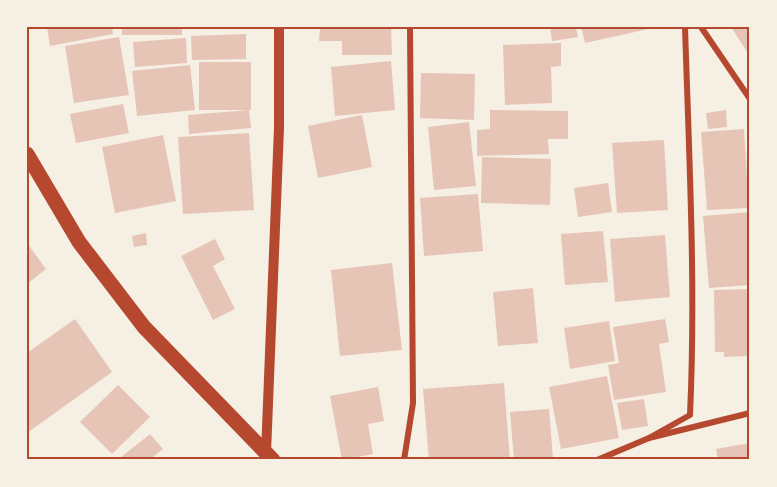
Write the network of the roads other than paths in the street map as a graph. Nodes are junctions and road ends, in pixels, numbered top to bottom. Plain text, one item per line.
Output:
1 (279, 27) edge
2 (410, 27) edge
3 (685, 27) edge
4 (701, 27) edge
5 (750, 99) edge
6 (27, 154) edge
7 (750, 412) edge
8 (649, 438) junction
9 (270, 456) edge
10 (404, 460) edge
11 (597, 460) edge

1 - 9 street
2 - 10 street
3 - 8 street
4 - 5 street
6 - 9 main road
7 - 8 street
8 - 11 street

